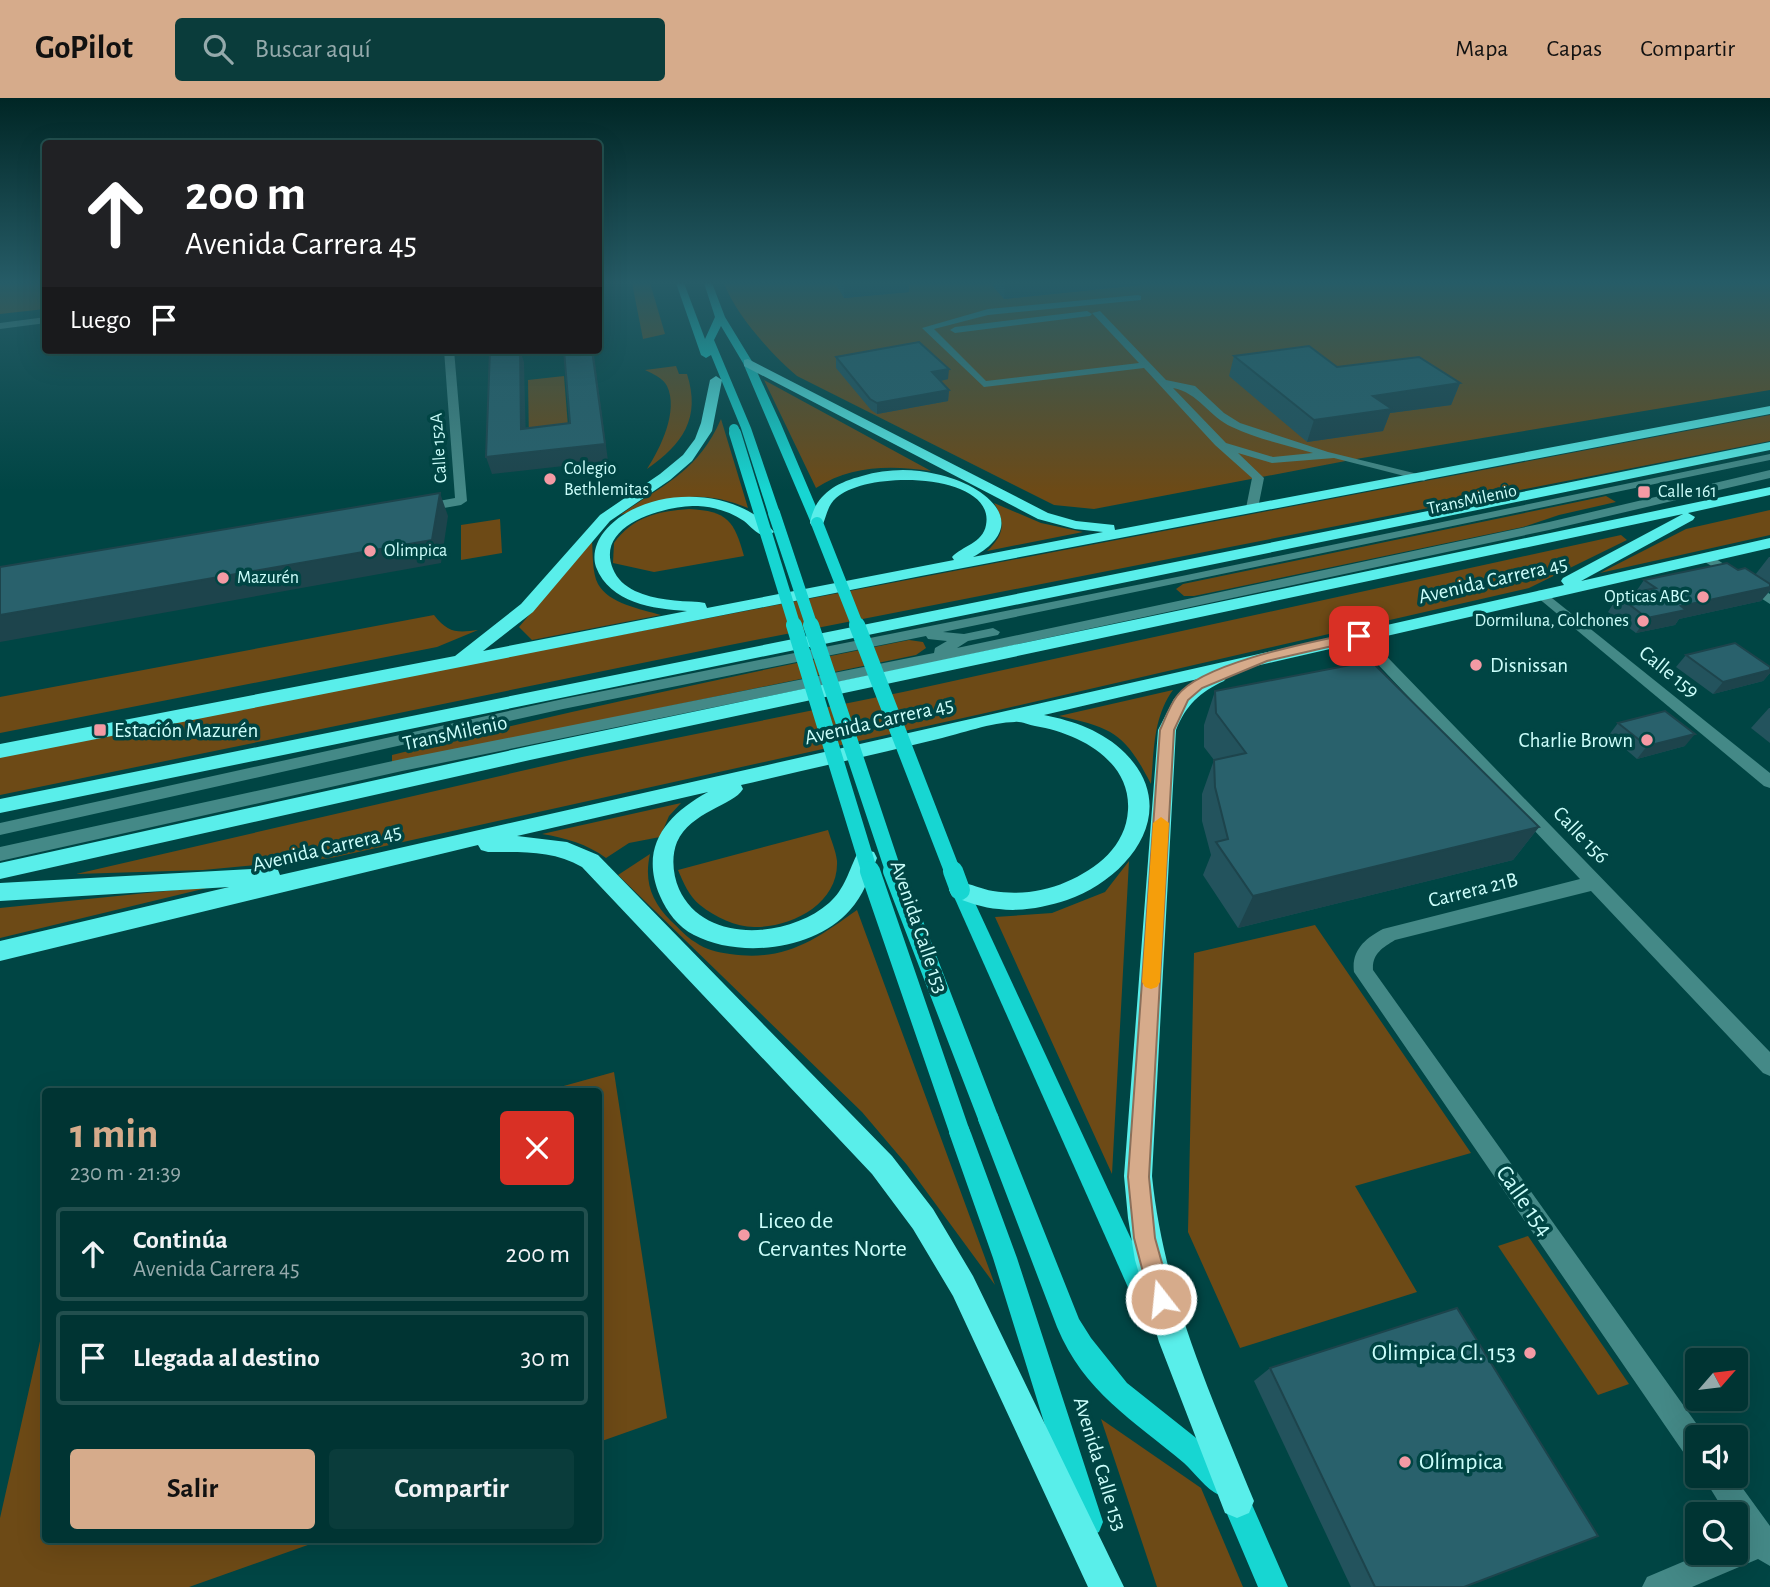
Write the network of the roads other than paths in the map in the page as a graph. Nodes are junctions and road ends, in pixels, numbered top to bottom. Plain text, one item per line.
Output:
1 (706, 352) edge
2 (713, 352) edge
3 (742, 352) edge
4 (951, 352) edge
5 (1135, 352) edge
6 (449, 354) edge
7 (748, 363) junction
8 (1147, 365) junction
9 (716, 380) junction
10 (1163, 383) junction
11 (1770, 410) edge
12 (740, 428) junction
13 (1219, 443) junction
14 (1770, 446) edge
15 (1334, 455) junction
16 (1770, 457) edge
17 (1770, 474) edge
18 (1424, 477) junction
19 (1770, 491) edge
20 (1720, 501) junction
21 (1252, 508) junction
22 (407, 510) edge
23 (817, 523) junction
24 (1177, 523) junction
25 (766, 532) junction
26 (1770, 543) edge
27 (1707, 557) junction
28 (922, 570) junction
29 (1182, 580) junction
30 (1542, 594) junction
31 (1201, 600) junction
32 (1770, 600) edge
33 (1139, 601) junction
34 (764, 602) junction
35 (1108, 607) junction
36 (1032, 610) junction
37 (993, 632) junction
38 (1052, 633) junction
39 (909, 636) junction
40 (1359, 636) junction
41 (964, 638) junction
42 (1264, 657) junction
43 (921, 660) junction
44 (454, 662) junction
45 (1000, 719) junction
46 (3, 750) edge
47 (767, 772) junction
48 (1770, 782) edge
49 (0, 806) edge
50 (0, 829) edge
51 (460, 843) junction
52 (0, 854) edge
53 (866, 858) junction
54 (0, 871) edge
55 (326, 872) junction
56 (1595, 883) junction
57 (960, 890) junction
58 (0, 892) edge
59 (1367, 950) joint
60 (0, 951) edge
61 (1770, 1066) edge
62 (1685, 1430) edge
63 (1726, 1488) edge
64 (1237, 1501) junction
65 (1768, 1545) edge
66 (1107, 1587) edge
67 (1273, 1587) edge
68 (1657, 1587) edge

1 - 9 main road, Avenida Calle 153
2 - 12 main road, Avenida Calle 153
3 - 7 main road, Avenida Calle 153
4 - 8 street
5 - 8 street
6 - 22 street, Calle 152A
7 - 23 main road, Avenida Calle 153
7 - 24 highway
8 - 10 street
9 - 12 main road, Avenida Calle 153
9 - 44 highway
10 - 13 street
10 - 15 street
11 - 18 highway
12 - 25 main road, Avenida Calle 153, bridge
12 - 64 main road, Avenida Calle 153, bridge
13 - 15 street
13 - 21 street
14 - 49 highway
15 - 18 street
16 - 29 street, TransMilenio
17 - 31 street, TransMilenio
18 - 21 highway
19 - 20 highway, Avenida Carrera 45
20 - 30 highway
20 - 54 highway, Avenida Carrera 45
21 - 24 highway
23 - 28 highway
23 - 57 main road, Avenida Calle 153, bridge
24 - 28 highway
25 - 34 highway
25 - 53 main road, Avenida Calle 153, bridge
26 - 27 highway, Avenida Carrera 45
27 - 30 highway, Avenida Carrera 45
27 - 32 street
28 - 34 highway
29 - 33 street, TransMilenio
29 - 36 street, TransMilenio
30 - 40 highway, Avenida Carrera 45
30 - 48 street, Calle 159
31 - 33 street, TransMilenio
31 - 38 street, TransMilenio
33 - 35 street, TransMilenio
34 - 44 highway
35 - 36 street, TransMilenio
35 - 38 street, TransMilenio
36 - 37 street, TransMilenio
36 - 39 street, TransMilenio
37 - 38 street, TransMilenio
37 - 41 street, TransMilenio
38 - 43 street, TransMilenio
39 - 41 street, TransMilenio
39 - 50 street, TransMilenio
40 - 42 highway, Avenida Carrera 45
40 - 56 street, Calle 156
41 - 43 street, TransMilenio
42 - 45 highway, Avenida Carrera 45
42 - 64 highway
43 - 52 street, TransMilenio
44 - 46 highway
45 - 47 highway, Avenida Carrera 45
45 - 57 highway
47 - 51 highway, Avenida Carrera 45
47 - 53 highway
51 - 55 highway, Avenida Carrera 45
51 - 66 highway
53 - 66 main road, Avenida Calle 153, bridge
55 - 58 highway
55 - 60 highway, Avenida Carrera 45
56 - 59 street, Carrera 21B
56 - 61 street, Calle 156
57 - 64 main road, Avenida Calle 153
59 - 62 street, Calle 154
63 - 65 street
64 - 67 main road, Avenida Calle 153
65 - 68 street

